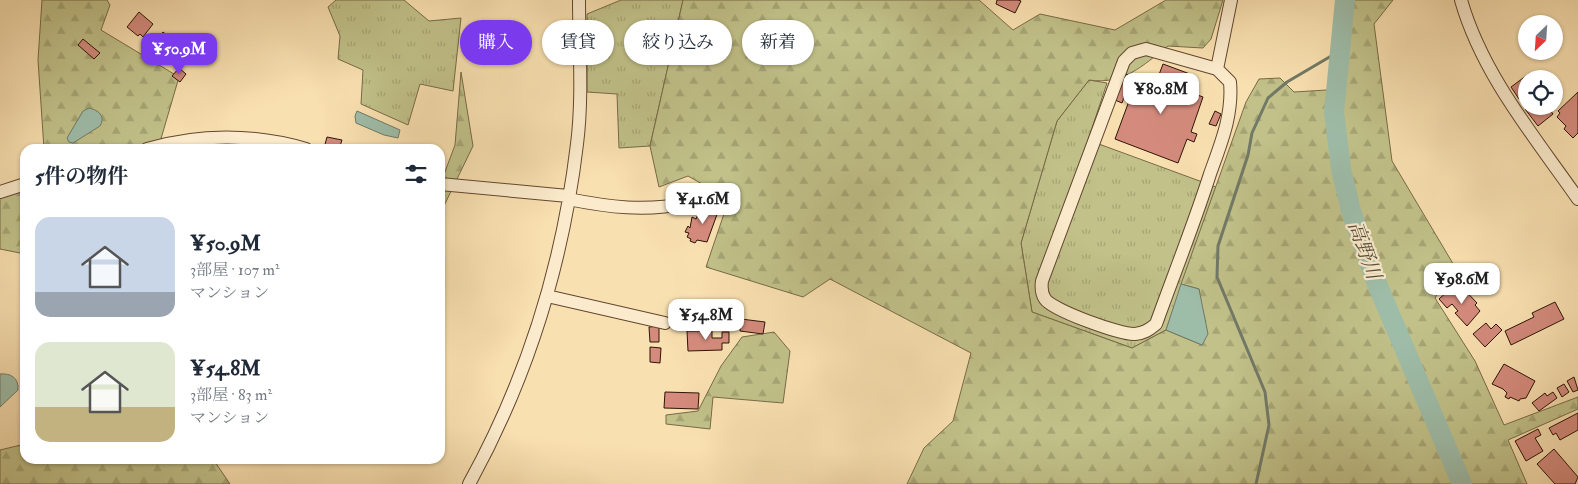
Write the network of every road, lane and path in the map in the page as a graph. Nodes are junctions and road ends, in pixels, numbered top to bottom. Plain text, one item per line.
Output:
1 (579, 0) edge
2 (1231, 0) edge
3 (1461, 0) edge
4 (1216, 68) junction
5 (173, 144) edge
6 (287, 144) edge
7 (445, 185) edge
8 (20, 186) edge
9 (0, 192) edge
10 (568, 197) junction
11 (1578, 199) edge
12 (686, 203) dead end
13 (547, 296) junction
14 (665, 323) dead end
15 (469, 484) edge

1 - 10 street
2 - 4 street
3 - 11 street
4 - 4 street
5 - 6 street
7 - 10 street
8 - 9 street
10 - 12 street
10 - 13 street
13 - 14 street
13 - 15 street

